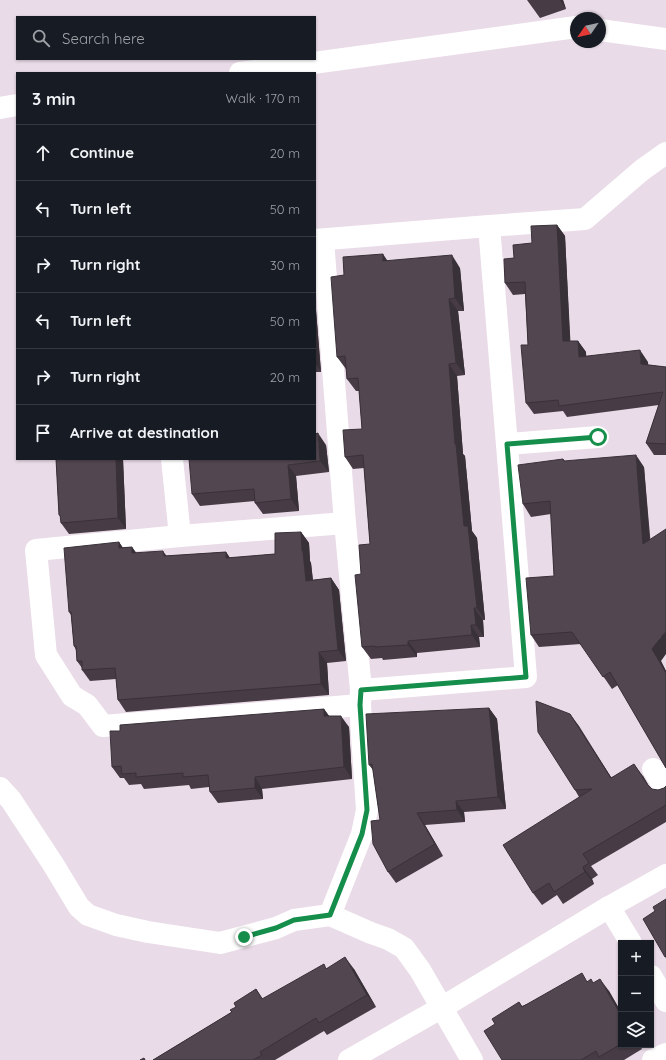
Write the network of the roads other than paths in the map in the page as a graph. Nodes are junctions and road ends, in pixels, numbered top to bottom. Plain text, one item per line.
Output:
1 (570, 28) edge
2 (606, 31) edge
3 (666, 39) edge
4 (247, 72) edge
5 (16, 105) edge
6 (0, 108) edge
7 (666, 153) edge
8 (489, 226) junction
9 (319, 240) edge
10 (598, 437) dead end
11 (507, 444) junction
12 (172, 460) edge
13 (345, 523) junction
14 (180, 536) junction
15 (360, 698) junction
16 (653, 769) dead end
17 (0, 788) edge
18 (666, 790) edge
19 (666, 875) edge
20 (609, 907) junction
21 (330, 915) junction
22 (629, 940) edge
23 (654, 981) edge
24 (666, 1001) edge
25 (441, 1008) junction
26 (666, 1054) edge
27 (349, 1060) edge
28 (472, 1060) edge
29 (653, 1060) edge

1 - 4 street
2 - 3 street
5 - 6 street
7 - 8 street
8 - 9 street
8 - 11 street
9 - 13 street
10 - 11 street
11 - 15 street
12 - 14 street
13 - 14 street
13 - 15 street
14 - 15 street
15 - 21 street
16 - 18 street
17 - 21 street
19 - 20 street
20 - 22 street
20 - 25 street
21 - 25 street
23 - 24 street
25 - 27 street
25 - 28 street
26 - 29 street

